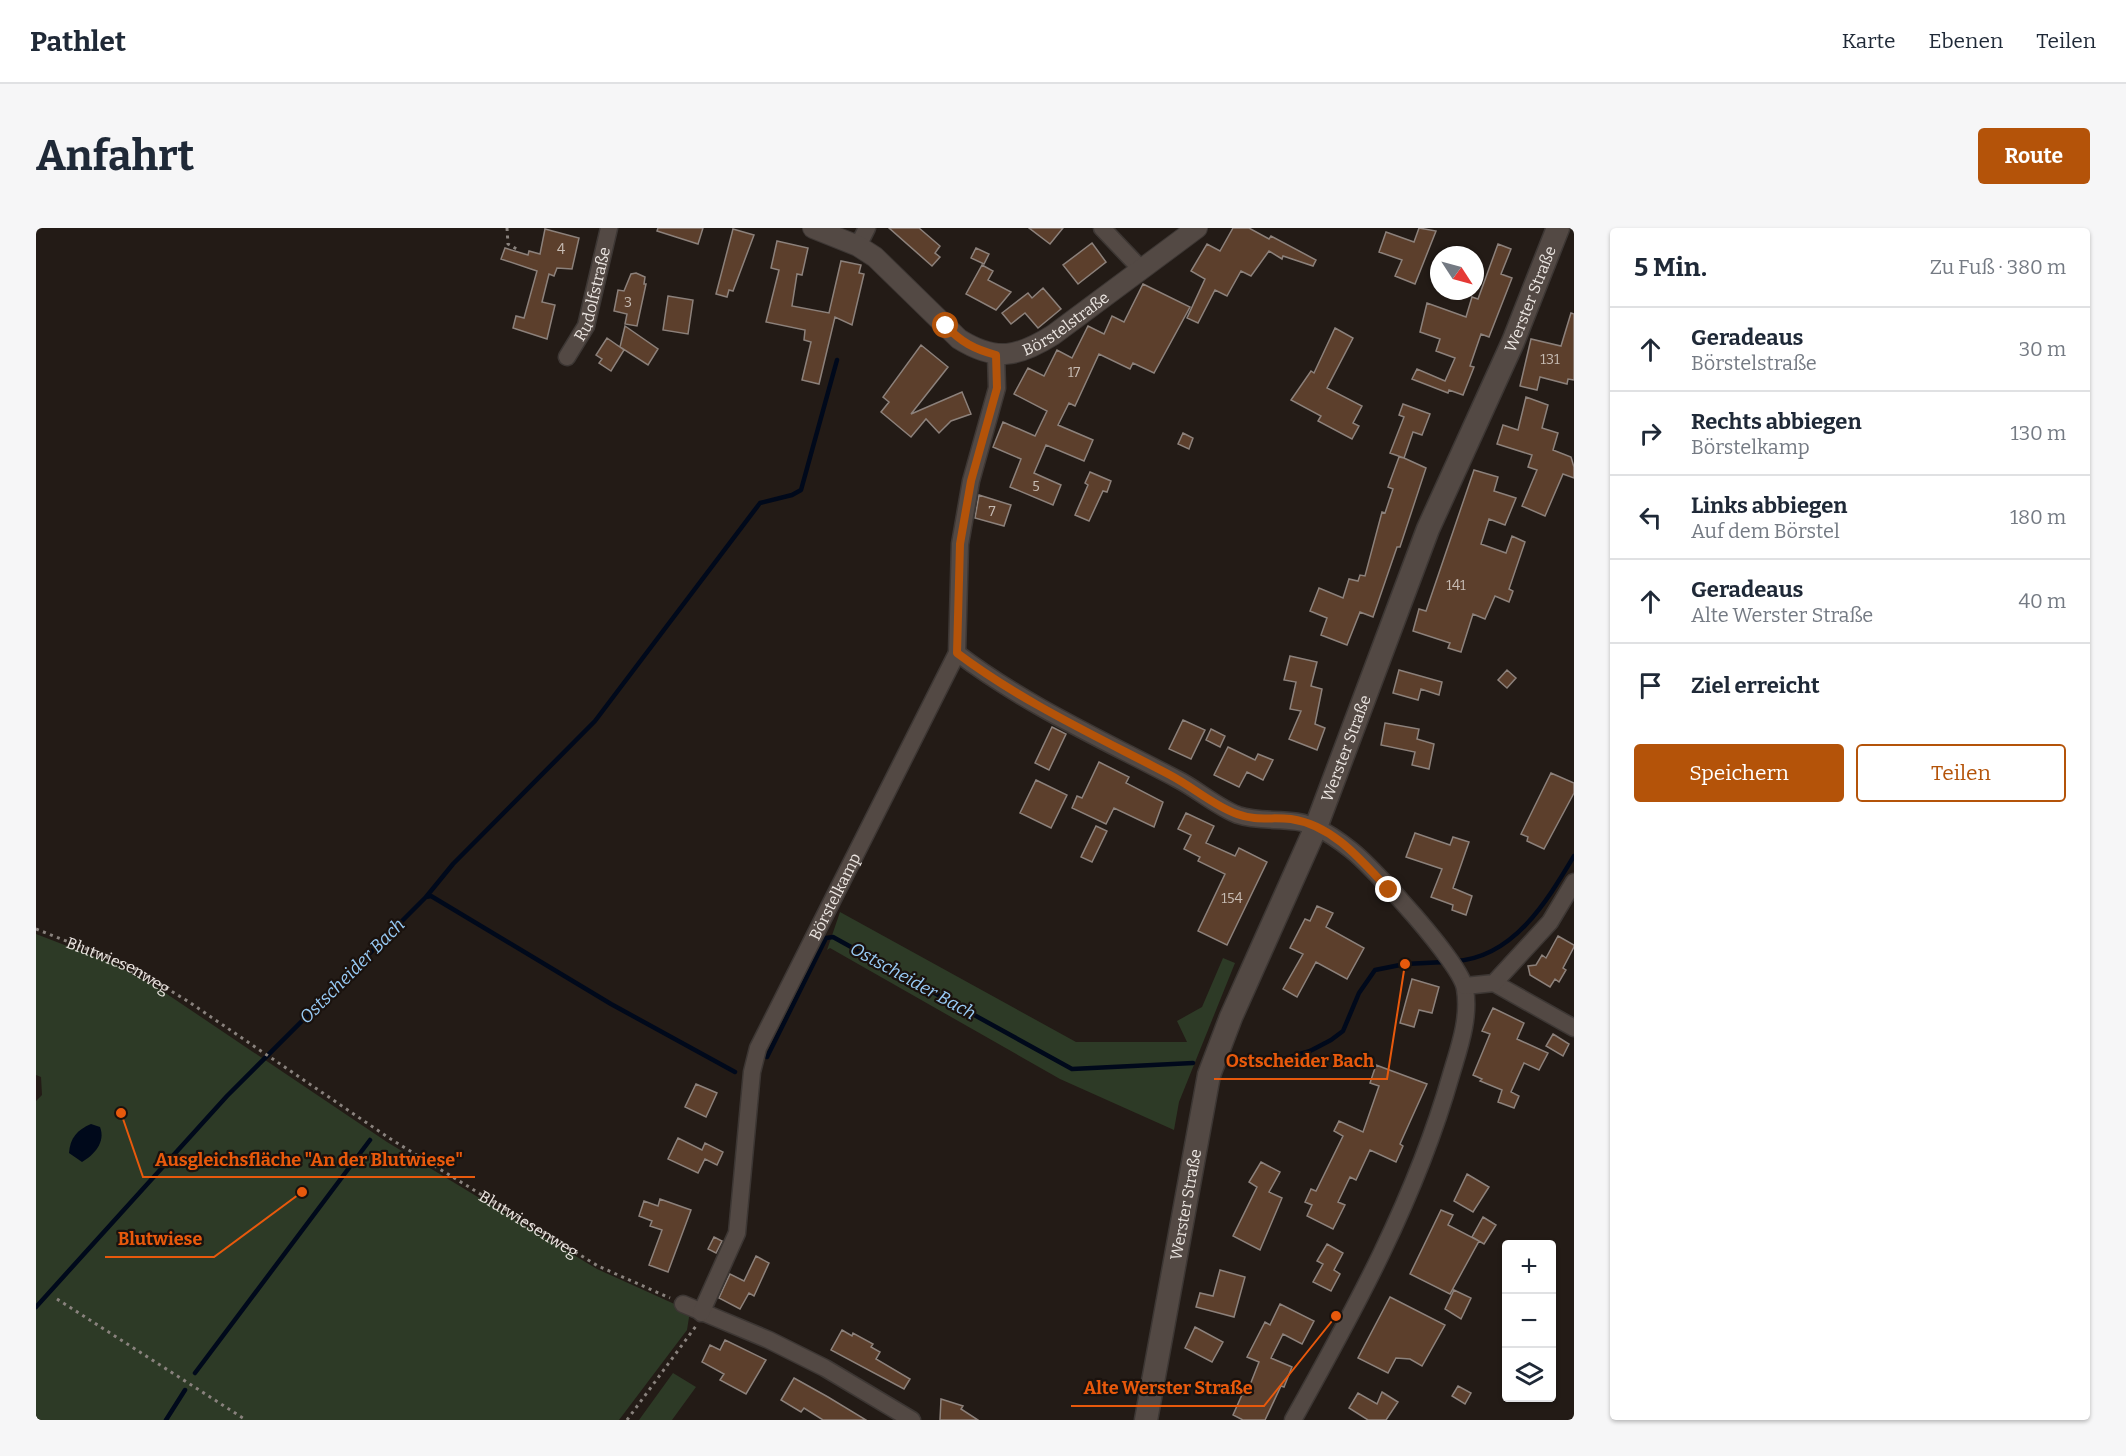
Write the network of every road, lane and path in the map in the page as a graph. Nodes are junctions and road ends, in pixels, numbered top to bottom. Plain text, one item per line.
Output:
1 (507, 228) edge
2 (609, 228) edge
3 (813, 228) edge
4 (867, 228) edge
5 (1102, 228) edge
6 (1197, 228) edge
7 (1558, 228) edge
8 (858, 246) junction
9 (520, 250) dead end
10 (1141, 269) junction
11 (996, 355) junction
12 (567, 357) dead end
13 (957, 653) junction
14 (1316, 827) junction
15 (1574, 882) edge
16 (36, 929) edge
17 (1463, 980) junction
18 (1494, 983) junction
19 (1574, 1028) edge
20 (57, 1299) dead end
21 (683, 1304) joint
22 (701, 1313) junction
23 (246, 1420) edge
24 (627, 1420) edge
25 (912, 1420) edge
26 (1146, 1420) edge
27 (1293, 1420) edge

1 - 9 path
2 - 12 street, Rudolfstraße
3 - 8 street, Börstelstraße
4 - 8 street
5 - 10 street
6 - 10 street, Börstelstraße
7 - 14 main road, Werster Straße
8 - 11 street, Börstelstraße
10 - 11 street, Börstelstraße
11 - 13 street, Börstelkamp
13 - 14 street
13 - 22 street, Börstelkamp
14 - 17 street
14 - 26 main road, Werster Straße
15 - 18 street
16 - 21 path, Blutwiesenweg
17 - 18 street
17 - 27 street
18 - 19 street
20 - 23 path
21 - 22 street
22 - 24 path
22 - 25 street

